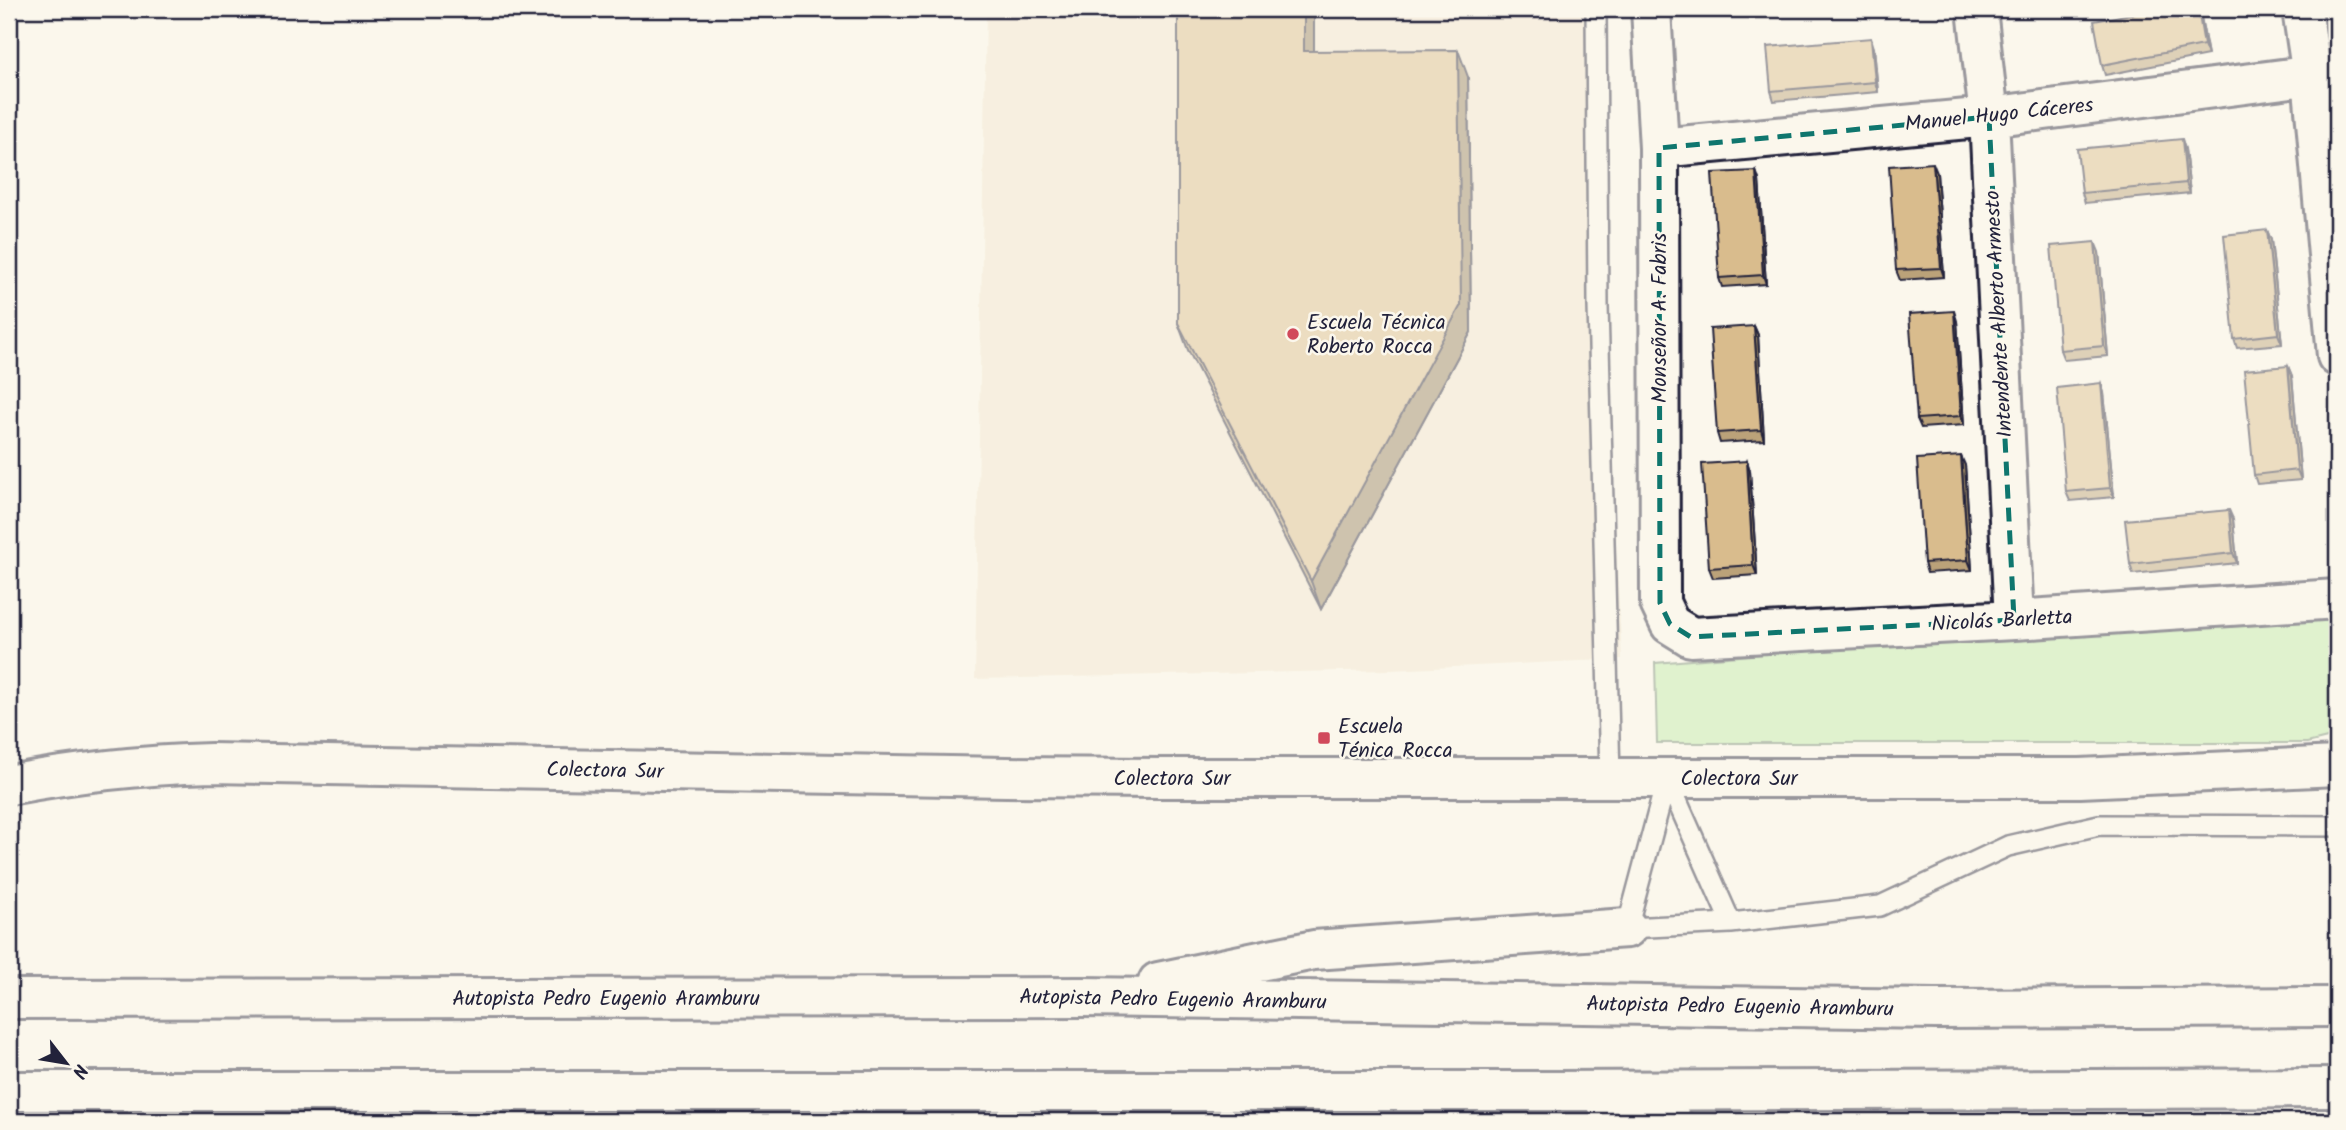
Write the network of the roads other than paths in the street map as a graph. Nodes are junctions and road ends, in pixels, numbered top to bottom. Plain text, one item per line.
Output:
1 (1596, 9) edge
2 (1651, 9) edge
3 (1977, 9) edge
4 (2302, 9) edge
5 (2325, 74) edge
6 (1989, 117) junction
7 (1659, 148) junction
8 (2337, 356) edge
9 (2337, 599) edge
10 (2014, 620) junction
11 (1670, 624) joint
12 (2337, 766) edge
13 (1610, 777) junction
14 (1667, 778) junction
15 (9, 785) edge
16 (2337, 826) edge
17 (1731, 923) junction
18 (1628, 928) junction
19 (1083, 997) junction
20 (9, 999) edge
21 (2337, 1007) edge
22 (2337, 1088) edge
23 (9, 1091) edge
24 (1558, 1091) junction
25 (1672, 1121) edge

1 - 13 lane
2 - 7 main road, Monseñor A. Fabris
3 - 6 main road, Intendente Alberto Armesto
4 - 5 main road
5 - 6 main road, Manuel Hugo Cáceres
5 - 8 main road
6 - 7 main road, Manuel Hugo Cáceres
6 - 10 main road, Intendente Alberto Armesto
7 - 11 main road, Monseñor A. Fabris
9 - 10 main road, Nicolás Barletta
10 - 11 main road, Nicolás Barletta
12 - 14 main road, Colectora Sur
13 - 14 main road, Colectora Sur
13 - 15 main road, Colectora Sur
14 - 17 lane
14 - 18 lane
16 - 17 lane
17 - 18 lane
18 - 19 main road
19 - 20 main road, Autopista Pedro Eugenio Aramburu
19 - 21 main road, Autopista Pedro Eugenio Aramburu
22 - 24 main road
23 - 24 main road
24 - 25 main road

